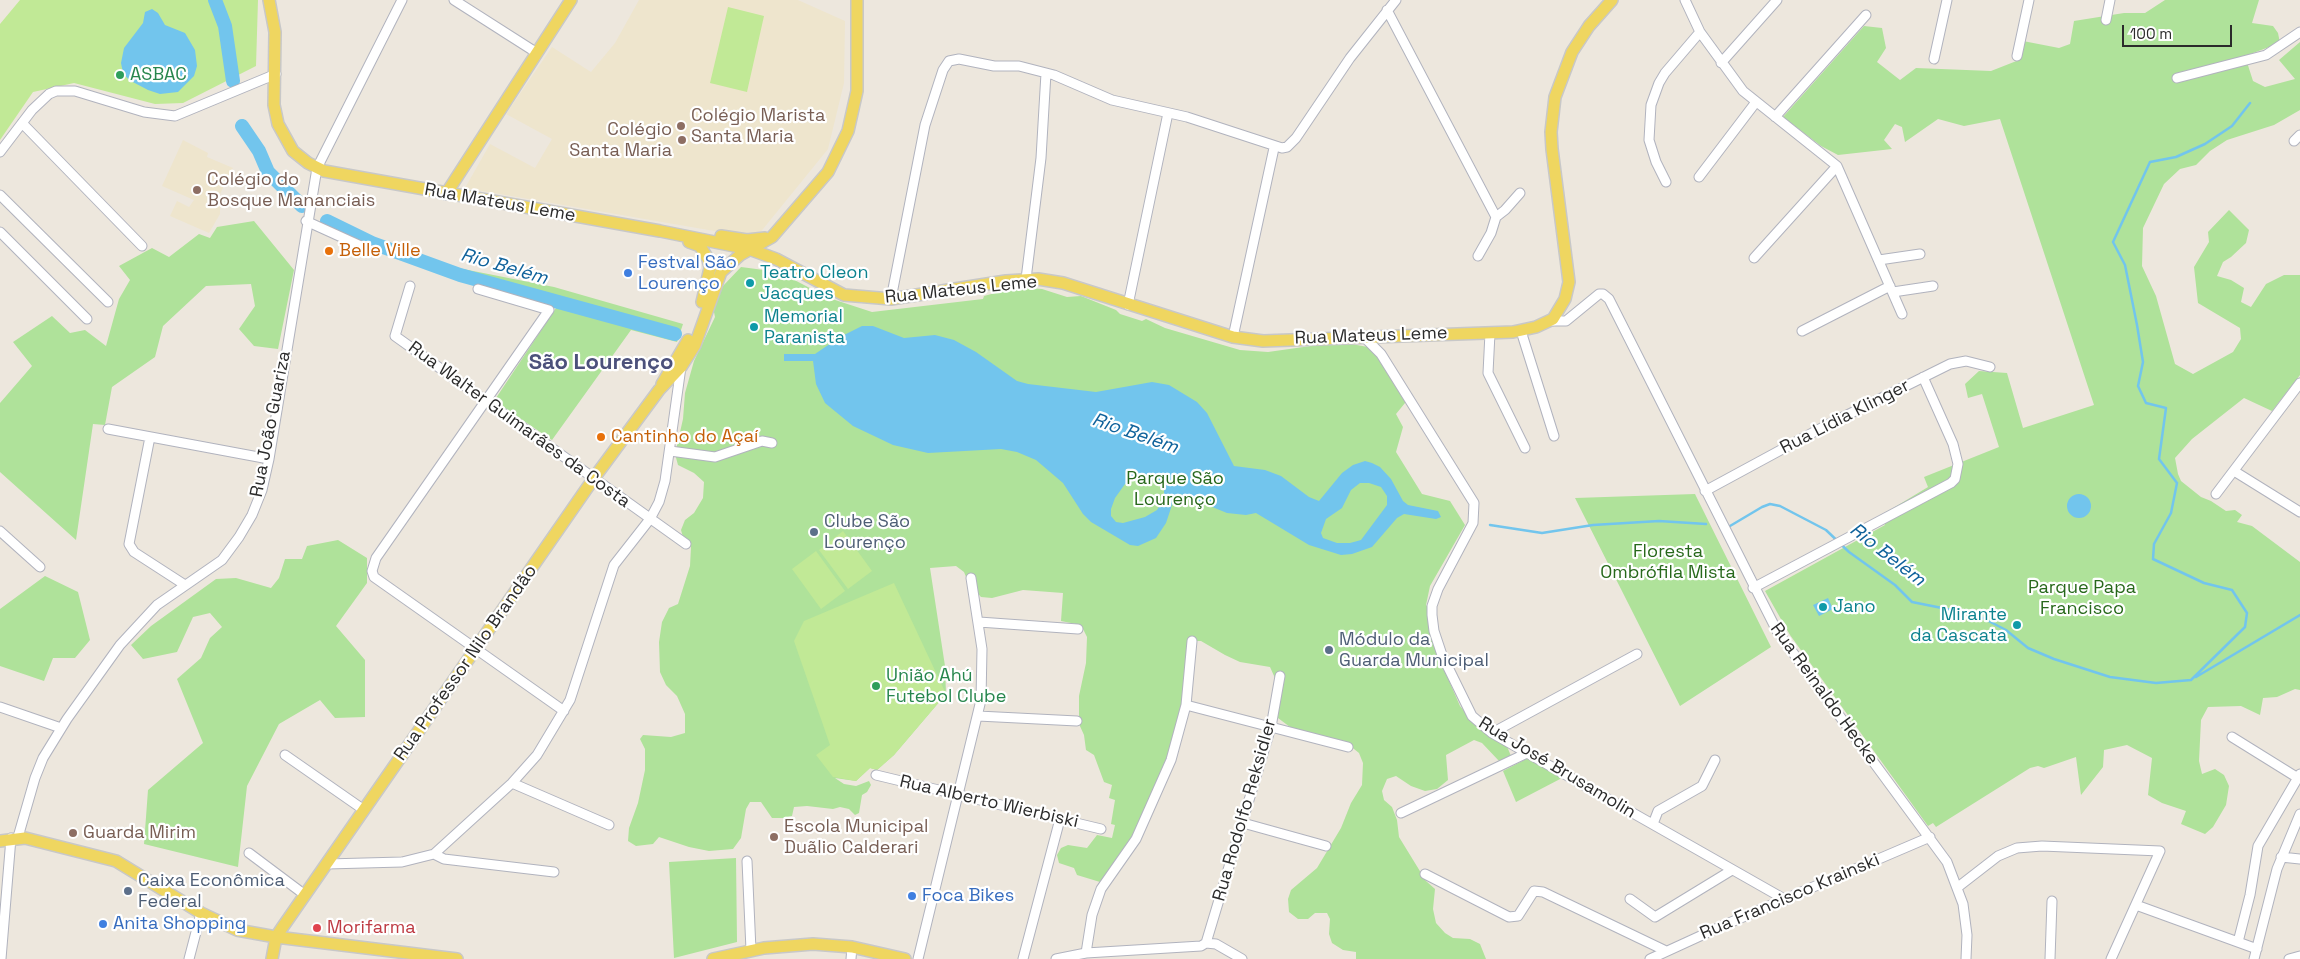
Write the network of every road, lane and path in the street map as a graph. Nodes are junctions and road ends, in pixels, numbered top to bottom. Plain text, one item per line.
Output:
1 (269, 0) edge
2 (402, 0) edge
3 (454, 0) edge
4 (571, 0) edge
5 (856, 0) edge
6 (1396, 0) edge
7 (1612, 0) edge
8 (1685, 0) edge
9 (1777, 0) edge
10 (1947, 0) edge
11 (2029, 0) edge
12 (2110, 0) edge
13 (1387, 10) junction
14 (1866, 15) dead end
15 (2106, 20) dead end
16 (1700, 32) junction
17 (2300, 32) edge
18 (537, 53) junction
19 (2017, 56) dead end
20 (1934, 59) dead end
21 (1721, 63) junction
22 (1046, 73) junction
23 (276, 74) junction
24 (2177, 78) dead end
25 (1756, 102) junction
26 (1168, 113) junction
27 (1775, 117) junction
28 (22, 122) junction
29 (1274, 148) junction
30 (0, 152) edge
31 (1837, 166) junction
32 (317, 168) junction
33 (1699, 177) dead end
34 (1666, 182) dead end
35 (1520, 193) dead end
36 (446, 194) junction
37 (0, 195) edge
38 (1496, 217) junction
39 (306, 221) junction
40 (660, 231) junction
41 (0, 232) edge
42 (772, 236) junction
43 (142, 246) dead end
44 (749, 249) junction
45 (372, 251) dead end
46 (1920, 254) dead end
47 (1478, 256) dead end
48 (1754, 258) dead end
49 (1878, 260) junction
50 (1026, 278) junction
51 (410, 286) dead end
52 (1933, 286) dead end
53 (478, 289) dead end
54 (1891, 289) junction
55 (856, 297) junction
56 (891, 299) junction
57 (108, 302) dead end
58 (1128, 305) junction
59 (1902, 314) dead end
60 (87, 319) dead end
61 (1549, 321) junction
62 (1802, 330) dead end
63 (1520, 331) junction
64 (1490, 332) junction
65 (1363, 336) junction
66 (1233, 337) junction
67 (682, 367) junction
68 (1990, 367) dead end
69 (1923, 377) junction
70 (2300, 383) edge
71 (659, 390) junction
72 (486, 401) junction
73 (108, 429) dead end
74 (1554, 436) dead end
75 (150, 437) junction
76 (772, 443) dead end
77 (1525, 448) dead end
78 (670, 451) junction
79 (269, 459) junction
80 (2234, 471) junction
81 (594, 478) junction
82 (1705, 492) junction
83 (2216, 494) dead end
84 (2300, 512) edge
85 (650, 519) junction
86 (0, 531) edge
87 (686, 544) dead end
88 (40, 567) dead end
89 (971, 578) dead end
90 (186, 585) junction
91 (1753, 588) junction
92 (979, 622) junction
93 (1078, 629) dead end
94 (1192, 641) dead end
95 (476, 649) junction
96 (1637, 654) dead end
97 (1280, 676) dead end
98 (1186, 705) junction
99 (0, 706) edge
100 (564, 712) junction
101 (978, 716) junction
102 (1077, 721) dead end
103 (1271, 727) junction
104 (61, 728) junction
105 (1492, 733) junction
106 (2232, 737) dead end
107 (1348, 747) dead end
108 (1527, 753) junction
109 (285, 755) dead end
110 (1715, 760) dead end
111 (876, 775) dead end
112 (2299, 776) edge
113 (512, 784) junction
114 (959, 795) junction
115 (364, 810) junction
116 (1401, 813) dead end
117 (2300, 814) edge
118 (1060, 819) junction
119 (1243, 823) junction
120 (1652, 824) junction
121 (609, 825) dead end
122 (1101, 829) dead end
123 (1930, 837) junction
124 (10, 839) edge
125 (1326, 846) dead end
126 (249, 854) dead end
127 (434, 854) junction
128 (2281, 857) junction
129 (2300, 859) edge
130 (747, 861) dead end
131 (327, 864) junction
132 (1732, 870) junction
133 (554, 872) dead end
134 (1425, 874) dead end
135 (1958, 887) junction
136 (305, 895) junction
137 (1630, 899) dead end
138 (1786, 900) junction
139 (2052, 901) dead end
140 (2136, 905) junction
141 (201, 913) junction
142 (276, 937) junction
143 (2238, 942) junction
144 (1206, 943) junction
145 (2257, 948) junction
146 (751, 950) junction
147 (1666, 951) junction
148 (852, 953) edge
149 (1086, 953) junction
150 (2300, 956) edge
151 (726, 958) edge
152 (1, 959) edge
153 (189, 959) edge
154 (272, 959) edge
155 (457, 959) edge
156 (713, 959) edge
157 (905, 959) edge
158 (918, 959) edge
159 (1023, 959) edge
160 (1056, 959) edge
161 (1242, 959) edge
162 (1650, 959) edge
163 (1966, 959) edge
164 (2050, 959) edge
165 (2111, 959) edge
166 (2254, 959) edge
167 (2289, 959) edge

1 - 23 main road, Rua Mateus Leme
2 - 32 street, Rua João Guariza
3 - 18 street
4 - 18 main road
5 - 42 main road, Rua Professor Nilo Brandão
6 - 13 street
7 - 61 main road
8 - 16 street
9 - 21 street
10 - 20 street
11 - 19 street
12 - 15 street
13 - 29 street
13 - 38 street
14 - 27 street
16 - 21 street
16 - 34 street
17 - 24 street
18 - 36 main road
21 - 25 street
22 - 26 street
22 - 50 street
22 - 56 street
23 - 28 street
23 - 32 main road, Rua Mateus Leme
25 - 27 street
25 - 33 street
26 - 29 street
26 - 58 street
27 - 31 street
28 - 30 street
28 - 43 street
29 - 66 street
31 - 48 street
31 - 49 street
32 - 36 main road, Rua Mateus Leme
32 - 39 street, Rua João Guariza
35 - 38 street
36 - 40 main road, Rua Mateus Leme
37 - 57 street
38 - 47 street
39 - 45 street
39 - 79 street, Rua João Guariza
40 - 42 main road
40 - 44 main road, Rua Mateus Leme
40 - 71 main road, Rua Professor Nilo Brandão
41 - 60 street
42 - 44 main road, Rua Professor Nilo Brandão
42 - 55 main road, Rua Mateus Leme
44 - 55 main road, Rua Mateus Leme
44 - 67 main road, Rua Professor Nilo Brandão
46 - 49 street
49 - 54 street
50 - 56 main road, Rua Mateus Leme
50 - 58 main road, Rua Mateus Leme
51 - 72 street, Rua Walter Guimarães da Costa
52 - 54 street
53 - 72 street
54 - 59 street
54 - 62 street
55 - 56 main road, Rua Mateus Leme
58 - 66 main road, Rua Mateus Leme
61 - 63 main road, Rua Mateus Leme
61 - 82 street, Rua Reinaldo Hecke
63 - 64 main road, Rua Mateus Leme
63 - 74 street
64 - 65 main road, Rua Mateus Leme
64 - 77 street
65 - 66 main road, Rua Mateus Leme
65 - 105 street, Rua José Brusamolin
67 - 71 main road, Rua Professor Nilo Brandão
67 - 78 street
68 - 69 street, Rua Lídia Klinger
69 - 82 street, Rua Lídia Klinger
69 - 91 street
70 - 80 street
71 - 81 main road, Rua Professor Nilo Brandão
72 - 81 street, Rua Walter Guimarães da Costa
72 - 95 street
73 - 75 street
75 - 79 street
75 - 90 street
76 - 78 street
78 - 85 street
79 - 90 street, Rua João Guariza
80 - 83 street
80 - 84 street
81 - 85 street, Rua Walter Guimarães da Costa
81 - 95 main road, Rua Professor Nilo Brandão
82 - 91 street, Rua Reinaldo Hecke
85 - 87 street, Rua Walter Guimarães da Costa
85 - 100 street
86 - 88 street
89 - 92 street
90 - 104 street, Rua João Guariza
91 - 123 street, Rua Reinaldo Hecke
92 - 93 street
92 - 101 street
94 - 98 street
95 - 100 street
95 - 115 main road, Rua Professor Nilo Brandão
96 - 105 street
97 - 103 street, Rua Rodolfo Reksidler
98 - 103 street
98 - 149 street
99 - 104 street
100 - 113 street
101 - 102 street
101 - 114 street
103 - 107 street
103 - 119 street, Rua Rodolfo Reksidler
104 - 124 street, Rua João Guariza
105 - 108 street, Rua José Brusamolin
106 - 112 street
108 - 116 street
108 - 120 street, Rua José Brusamolin
109 - 115 street
110 - 120 street
111 - 114 street, Rua Alberto Wierbiski
112 - 143 street
113 - 121 street
113 - 127 street
114 - 118 street, Rua Alberto Wierbiski
114 - 158 street
115 - 131 main road, Rua Professor Nilo Brandão
117 - 128 street
118 - 122 street, Rua Alberto Wierbiski
118 - 159 street
119 - 125 street
119 - 144 street, Rua Rodolfo Reksidler
120 - 132 street, Rua José Brusamolin
123 - 135 street, Rua Reinaldo Hecke
123 - 138 street, Rua Francisco Krainski
124 - 141 main road
124 - 152 street, Rua João Guariza
126 - 136 street
127 - 131 street
127 - 133 street
128 - 129 street
128 - 145 street
130 - 146 street
131 - 136 main road, Rua Professor Nilo Brandão
132 - 137 street
132 - 138 street, Rua José Brusamolin
134 - 147 street
135 - 140 street
135 - 163 street, Rua Reinaldo Hecke
136 - 142 main road, Rua Professor Nilo Brandão
138 - 147 street, Rua Francisco Krainski
139 - 164 street
140 - 143 street
140 - 165 street
141 - 142 main road
141 - 153 street
142 - 154 main road
142 - 155 main road
143 - 145 street
144 - 149 street
144 - 161 street
145 - 166 street
146 - 148 main road
146 - 151 main road
147 - 162 street, Rua Francisco Krainski
148 - 157 main road
149 - 160 street
150 - 167 street
151 - 156 main road

